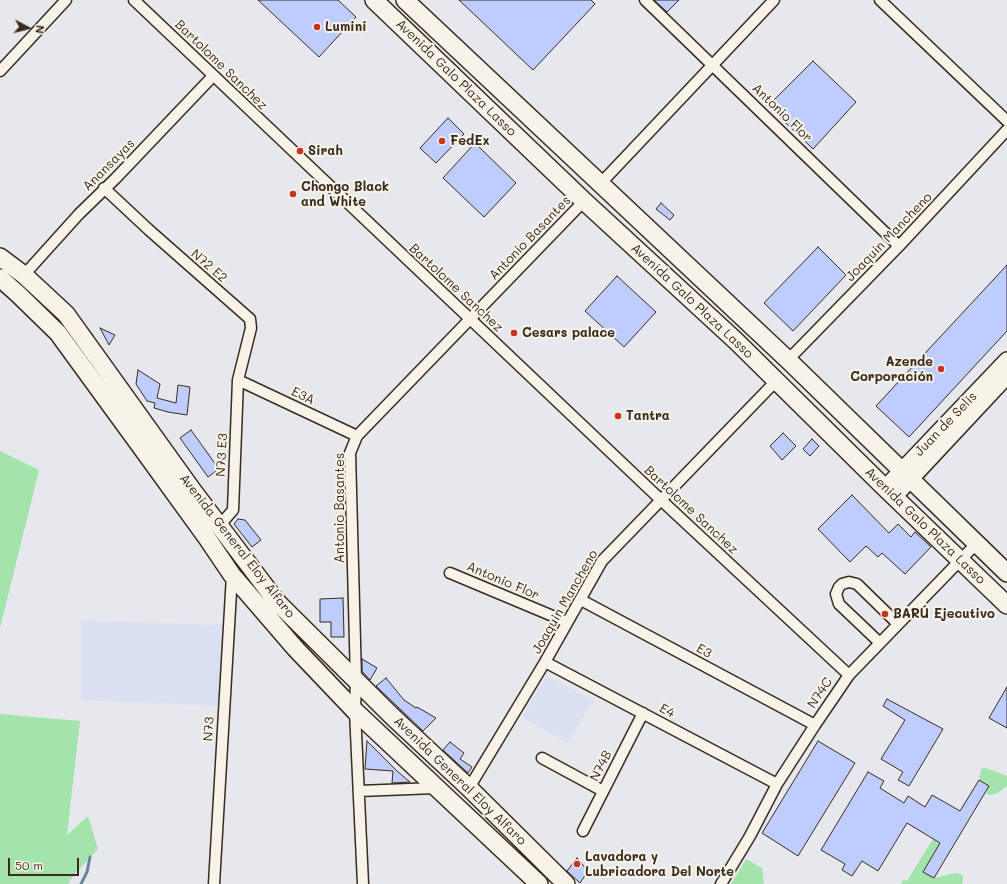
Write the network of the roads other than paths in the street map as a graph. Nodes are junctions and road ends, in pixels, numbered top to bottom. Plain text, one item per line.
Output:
1 (66, 0) edge
2 (134, 0) edge
3 (374, 0) edge
4 (645, 0) edge
5 (774, 0) edge
6 (880, 0) edge
7 (412, 2) edge
8 (713, 65) junction
9 (0, 71) edge
10 (213, 76) junction
11 (1007, 120) edge
12 (1007, 130) edge
13 (601, 183) junction
14 (104, 188) junction
15 (584, 201) junction
16 (899, 246) junction
17 (0, 257) edge
18 (24, 275) junction
19 (0, 278) edge
20 (470, 319) junction
21 (788, 360) junction
22 (1007, 360) edge
23 (1007, 376) edge
24 (238, 380) junction
25 (776, 380) junction
26 (357, 436) junction
27 (905, 475) junction
28 (890, 492) junction
29 (661, 500) junction
30 (220, 525) junction
31 (976, 544) junction
32 (960, 560) junction
33 (450, 573) dead end
34 (1007, 573) edge
35 (232, 575) junction
36 (580, 600) junction
37 (1007, 605) edge
38 (567, 622) junction
39 (898, 624) junction
40 (880, 642) junction
41 (545, 662) junction
42 (849, 675) junction
43 (356, 680) junction
44 (355, 711) junction
45 (643, 713) junction
46 (815, 725) junction
47 (542, 758) dead end
48 (777, 784) junction
49 (435, 788) junction
50 (469, 788) junction
51 (359, 791) junction
52 (603, 791) junction
53 (583, 831) dead end
54 (214, 884) edge
55 (363, 884) edge
56 (539, 884) edge
57 (566, 884) edge
58 (721, 884) edge

1 - 9 street
2 - 10 street, Bartolome Sanchez
3 - 15 main road, Avenida Galo Plaza Lasso
4 - 8 street, Antonio Flor
5 - 8 street
6 - 11 street
7 - 13 main road, Avenida Galo Plaza Lasso
8 - 13 street
8 - 16 street, Antonio Flor
10 - 14 street, Anansayas
10 - 20 street, Bartolome Sanchez
12 - 16 street, Joaquin Mancheno
13 - 21 main road, Avenida Galo Plaza Lasso
14 - 18 street, Anansayas
14 - 24 street, N72 E2
15 - 20 street, Antonio Basantes
15 - 25 main road, Avenida Galo Plaza Lasso
16 - 21 street, Joaquin Mancheno
17 - 18 main road, Avenida General Eloy Alfaro
18 - 30 main road, Avenida General Eloy Alfaro
19 - 35 main road, Avenida General Eloy Alfaro
20 - 26 street, Antonio Basantes
20 - 29 street, Bartolome Sanchez
21 - 27 main road, Avenida Galo Plaza Lasso
22 - 27 main road, Juan de Selis
23 - 27 main road, Juan de Selis
24 - 26 street, E3A
24 - 30 street, N73 E3
25 - 28 main road, Avenida Galo Plaza Lasso
25 - 29 street, Joaquin Mancheno
26 - 43 street, Antonio Basantes
27 - 28 main road, Juan de Selis
27 - 31 main road, Avenida Galo Plaza Lasso
28 - 32 main road, Avenida Galo Plaza Lasso
29 - 36 street, Joaquin Mancheno
29 - 42 street, Bartolome Sanchez
30 - 43 main road, Avenida General Eloy Alfaro
31 - 32 street, N74C
31 - 34 main road, Avenida Galo Plaza Lasso
32 - 37 main road, Avenida Galo Plaza Lasso
32 - 39 street, N74C
33 - 38 street, Antonio Flor
35 - 44 main road, Avenida General Eloy Alfaro
35 - 54 street, N73
36 - 38 street, Joaquin Mancheno
36 - 46 street, E3
38 - 41 street, Joaquin Mancheno
39 - 40 street, N74C
39 - 40 street
40 - 42 street, N74C
41 - 45 street, E4
41 - 50 street, Joaquin Mancheno
42 - 46 street, N74C
43 - 44 street, Antonio Basantes
43 - 50 main road, Avenida General Eloy Alfaro
44 - 49 main road, Avenida General Eloy Alfaro
44 - 51 street, Antonio Basantes
45 - 48 street, E4
45 - 52 street, N74B
46 - 48 street, N74C
47 - 52 street
48 - 58 street, N74C
49 - 51 street
49 - 56 main road, Avenida General Eloy Alfaro
50 - 57 main road, Avenida General Eloy Alfaro
51 - 55 street, Antonio Basantes
52 - 53 street, N74B

